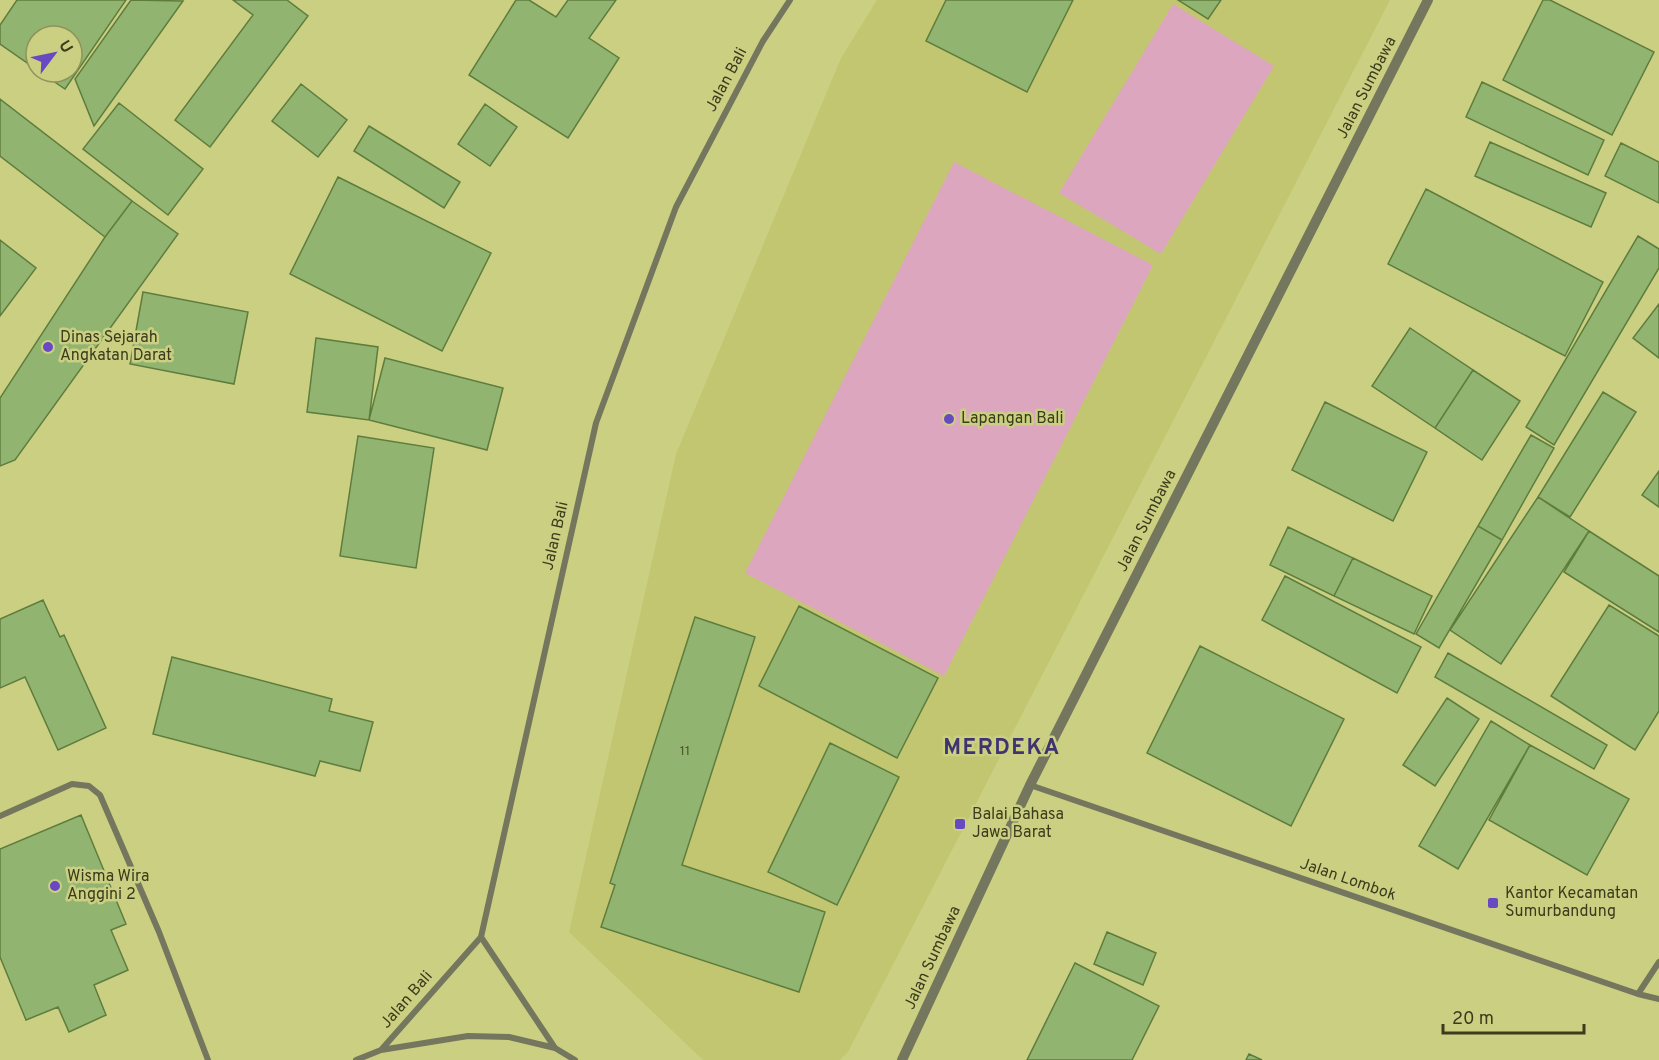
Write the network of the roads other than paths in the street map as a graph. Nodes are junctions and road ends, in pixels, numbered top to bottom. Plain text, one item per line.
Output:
1 (790, 0) edge
2 (1428, 0) edge
3 (1030, 785) junction
4 (0, 816) edge
5 (481, 937) junction
6 (1659, 962) edge
7 (1638, 994) junction
8 (1659, 999) edge
9 (555, 1048) junction
10 (381, 1050) junction
11 (208, 1060) edge
12 (356, 1060) edge
13 (575, 1060) edge
14 (902, 1060) edge

1 - 5 street, Jalan Bali
2 - 3 street, Jalan Sumbawa
3 - 7 street, Jalan Lombok
3 - 14 street, Jalan Sumbawa
4 - 11 street
5 - 9 street
5 - 10 street, Jalan Bali
6 - 7 street
7 - 8 street, Jalan Lombok
9 - 10 street
9 - 13 street
10 - 12 street, Jalan Bali

